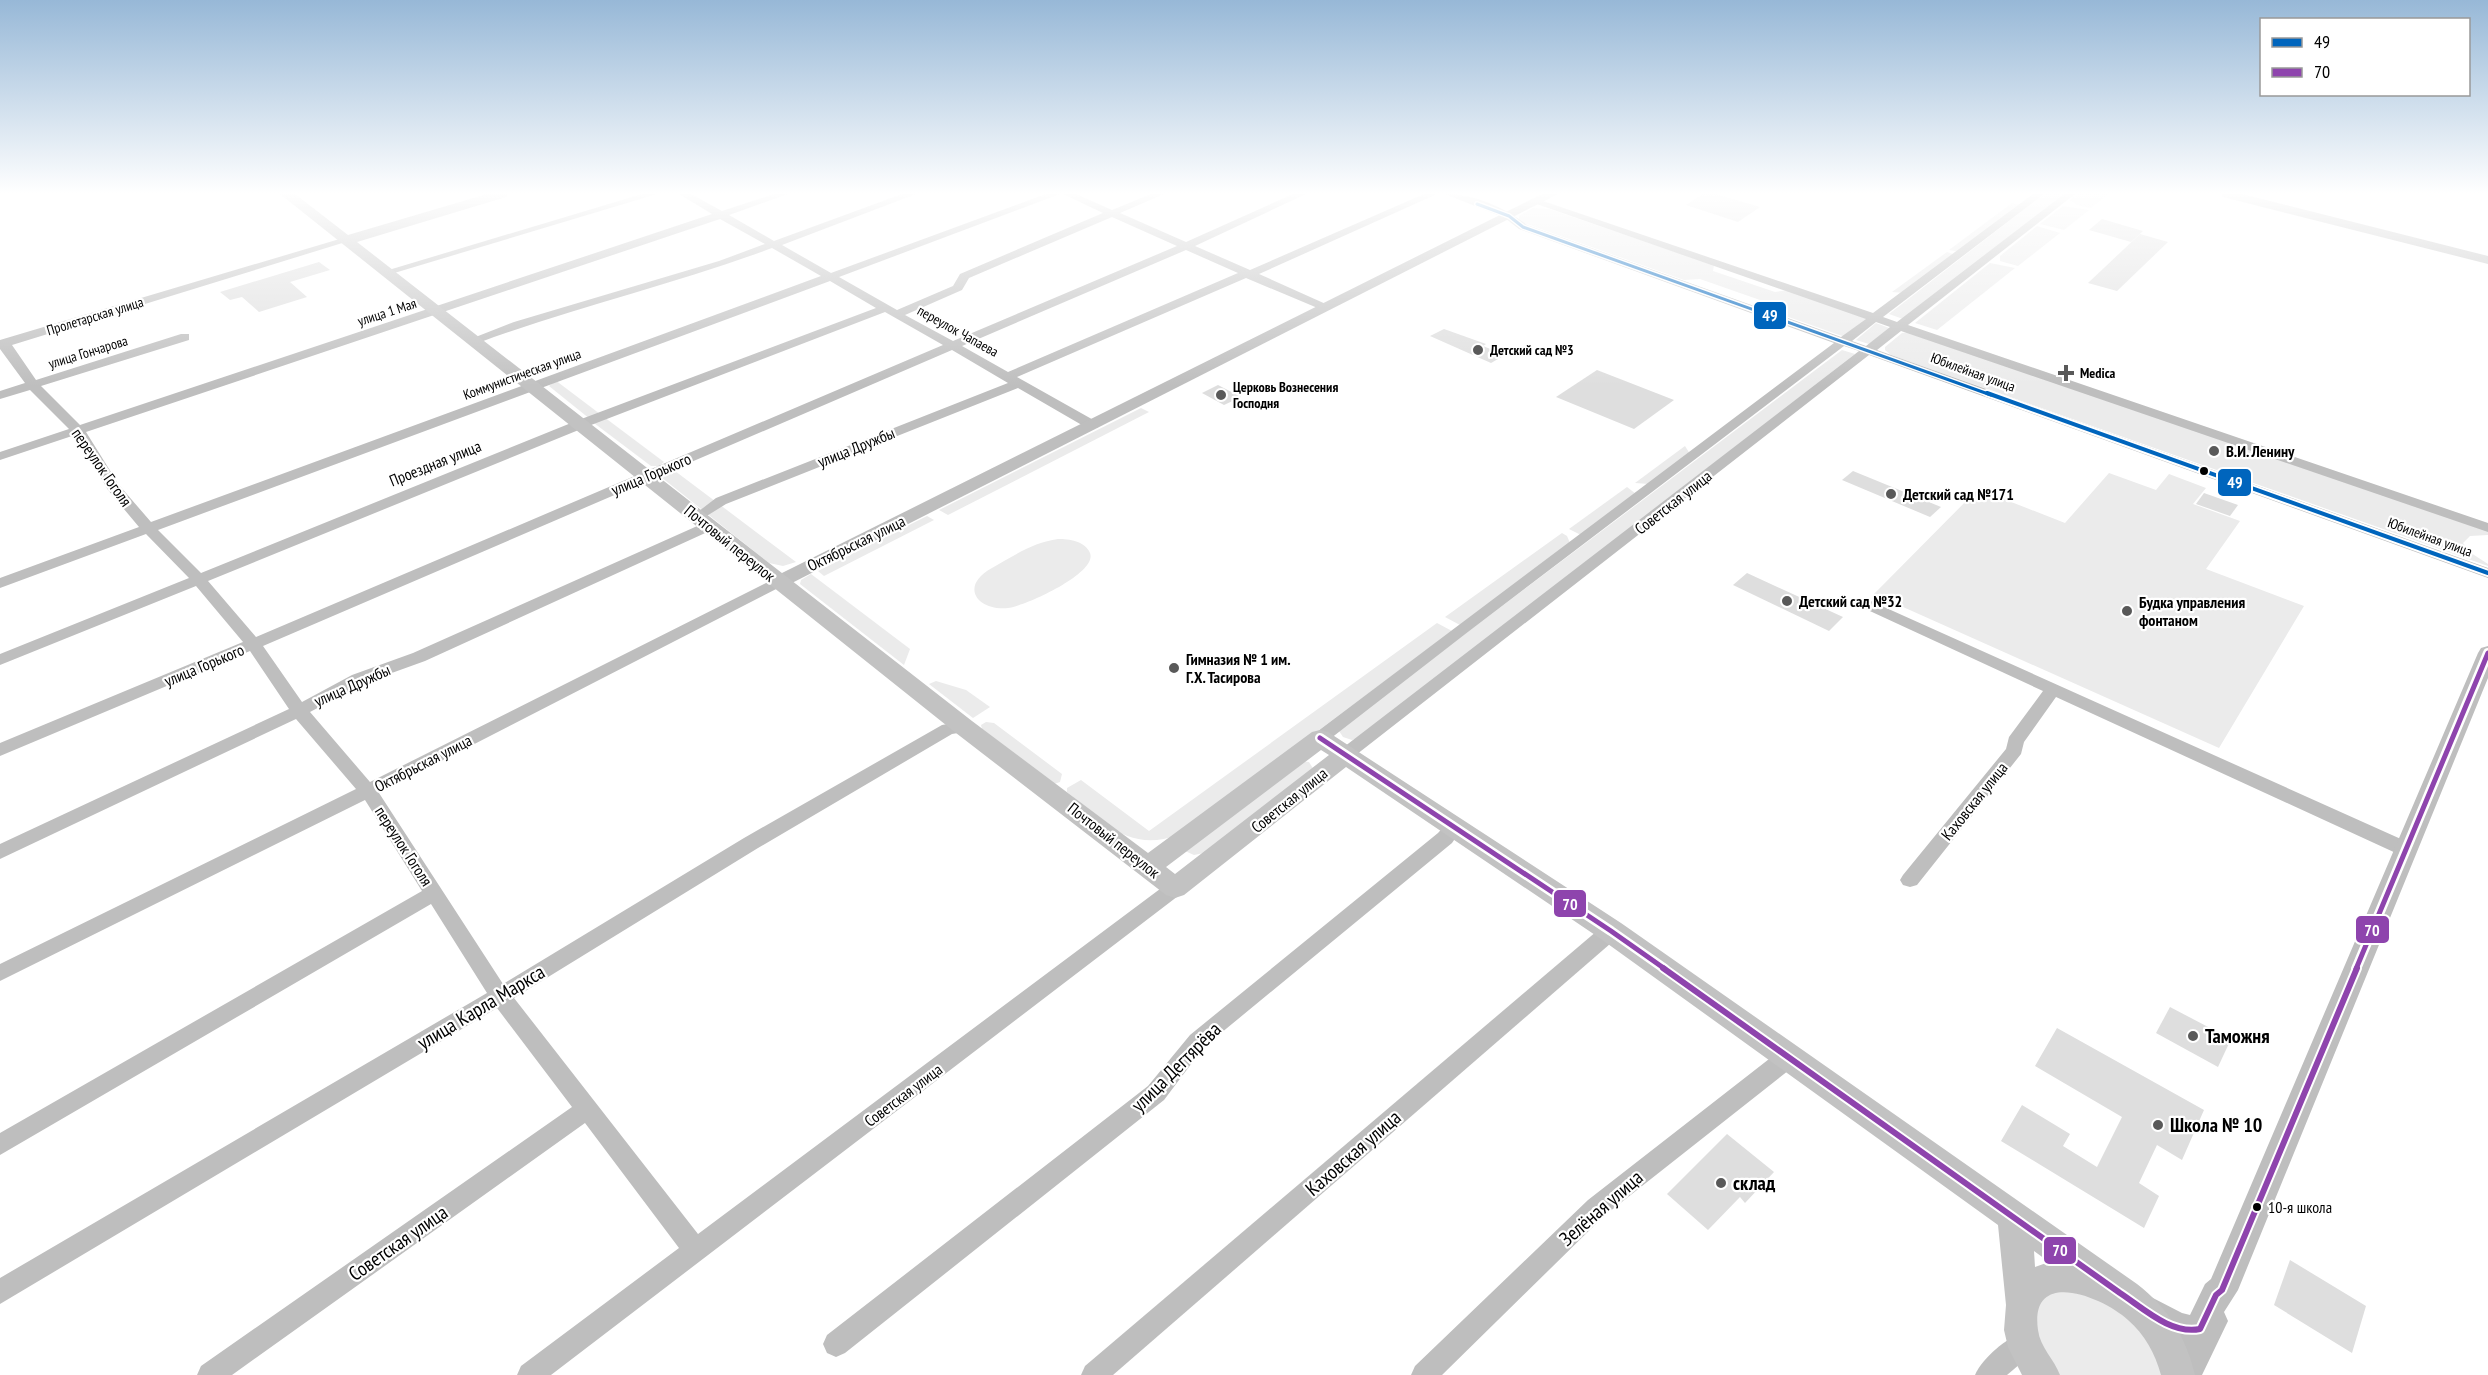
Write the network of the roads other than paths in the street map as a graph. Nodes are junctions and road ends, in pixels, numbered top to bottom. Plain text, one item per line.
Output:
1 (287, 258) edge
2 (370, 258) edge
3 (434, 258) edge
4 (592, 258) edge
5 (736, 258) edge
6 (799, 258) edge
7 (883, 258) edge
8 (1003, 258) edge
9 (1157, 258) edge
10 (1210, 258) edge
11 (1284, 258) edge
12 (1423, 258) edge
13 (1613, 258) edge
14 (1701, 258) edge
15 (1955, 258) edge
16 (1987, 258) edge
17 (387, 272) junction
18 (1247, 274) junction
19 (832, 277) junction
20 (1324, 307) junction
21 (437, 311) junction
22 (891, 311) junction
23 (1877, 318) junction
24 (1900, 325) junction
25 (185, 337) dead end
26 (474, 340) junction
27 (1845, 341) junction
28 (2, 344) edge
29 (951, 345) junction
30 (1869, 351) junction
31 (1014, 380) junction
32 (33, 385) junction
33 (533, 386) junction
34 (0, 395) edge
35 (581, 424) junction
36 (1092, 425) junction
37 (78, 430) junction
38 (0, 456) edge
39 (647, 475) junction
40 (703, 522) junction
41 (2488, 528) edge
42 (149, 529) junction
43 (2488, 573) edge
44 (198, 578) junction
45 (779, 582) junction
46 (0, 583) edge
47 (1864, 603) dead end
48 (253, 644) junction
49 (2488, 652) edge
50 (0, 660) edge
51 (2053, 689) junction
52 (299, 711) junction
53 (964, 727) junction
54 (1320, 738) junction
55 (0, 750) edge
56 (1346, 754) junction
57 (368, 791) junction
58 (1454, 827) junction
59 (2405, 849) junction
60 (0, 852) edge
61 (1148, 867) junction
62 (1910, 880) dead end
63 (1175, 888) junction
64 (434, 893) junction
65 (1611, 931) junction
66 (0, 973) edge
67 (500, 996) junction
68 (1790, 1056) junction
69 (586, 1110) junction
70 (0, 1145) edge
71 (2013, 1217) junction
72 (696, 1251) junction
73 (2222, 1290) junction
74 (0, 1292) edge
75 (2120, 1293) junction
76 (2022, 1304) junction
77 (836, 1344) dead end
78 (2025, 1359) edge
79 (210, 1375) edge
80 (530, 1375) edge
81 (1094, 1375) edge
82 (1424, 1375) edge
83 (1988, 1375) edge
84 (2043, 1375) edge
85 (2178, 1375) edge
86 (2185, 1375) edge

1 - 28 street, Пролетарская улица
2 - 17 main road, Почтовый переулок
3 - 17 street
4 - 21 street, улица 1 Мая
5 - 26 street
6 - 19 street, переулок Чапаева
7 - 19 street, Коммунистическая улица
8 - 22 street, Проездная улица
9 - 29 street, улица Горького
10 - 18 street
11 - 18 street, улица Дружбы
12 - 20 street, Октябрьская улица
13 - 27 street, Юбилейная улица
14 - 23 street, Юбилейная улица
15 - 23 street, Советская улица
16 - 24 street, Советская улица
17 - 21 main road, Почтовый переулок
18 - 20 street
18 - 31 street, улица Дружбы
19 - 22 street, переулок Чапаева
19 - 33 street, Коммунистическая улица
20 - 36 street, Октябрьская улица
21 - 26 main road, Почтовый переулок
21 - 37 street, улица 1 Мая
22 - 29 street, переулок Чапаева
22 - 35 street, Проездная улица
23 - 24 street, Юбилейная улица
23 - 27 street, Советская улица
24 - 30 street, Советская улица
24 - 41 street, Юбилейная улица
25 - 32 street, улица Гончарова
26 - 33 main road, Почтовый переулок
27 - 30 street, Юбилейная улица
27 - 54 street, Советская улица
28 - 32 street, переулок Гоголя
29 - 31 street, переулок Чапаева
29 - 39 street, улица Горького
30 - 43 street, Юбилейная улица
30 - 56 street, Советская улица
31 - 36 street, переулок Чапаева
31 - 40 street, улица Дружбы
32 - 34 street, улица Гончарова
32 - 37 street, переулок Гоголя
33 - 35 main road, Почтовый переулок
33 - 42 street, Коммунистическая улица
35 - 39 main road, Почтовый переулок
35 - 44 street, Проездная улица
36 - 45 street, Октябрьская улица
37 - 38 street, улица 1 Мая
37 - 42 street, переулок Гоголя
39 - 40 main road, Почтовый переулок
39 - 48 street, улица Горького
40 - 45 main road, Почтовый переулок
40 - 52 street, улица Дружбы
42 - 44 street, переулок Гоголя
42 - 46 street, Коммунистическая улица
44 - 48 street, переулок Гоголя
44 - 50 street, Проездная улица
45 - 53 main road, Почтовый переулок
45 - 57 street, Октябрьская улица
47 - 51 street
48 - 52 street, переулок Гоголя
48 - 55 street, улица Горького
49 - 59 street
51 - 59 street
51 - 62 street, Каховская улица
52 - 57 street, переулок Гоголя
52 - 60 street, улица Дружбы
53 - 61 main road, Почтовый переулок
53 - 67 street, улица Карла Маркса
54 - 56 main road
54 - 61 main road, Советская улица
56 - 58 main road
56 - 63 main road, Советская улица
57 - 64 street, переулок Гоголя
57 - 66 street, Октябрьская улица
58 - 65 main road
58 - 77 street, улица Дегтярёва
59 - 73 street
61 - 63 main road, Почтовый переулок
63 - 72 street, Советская улица
64 - 67 street, переулок Гоголя
64 - 70 street
65 - 68 main road
65 - 81 street, Каховская улица
67 - 69 street, переулок Гоголя
67 - 74 street, улица Карла Маркса
68 - 71 main road
68 - 82 street, Зелёная улица
69 - 72 street, переулок Гоголя
69 - 79 street, Советская улица
71 - 75 main road
71 - 76 main road
72 - 80 street, Советская улица
73 - 75 street
73 - 86 street
75 - 76 main road
75 - 85 main road
76 - 78 main road
78 - 83 street
78 - 84 main road

